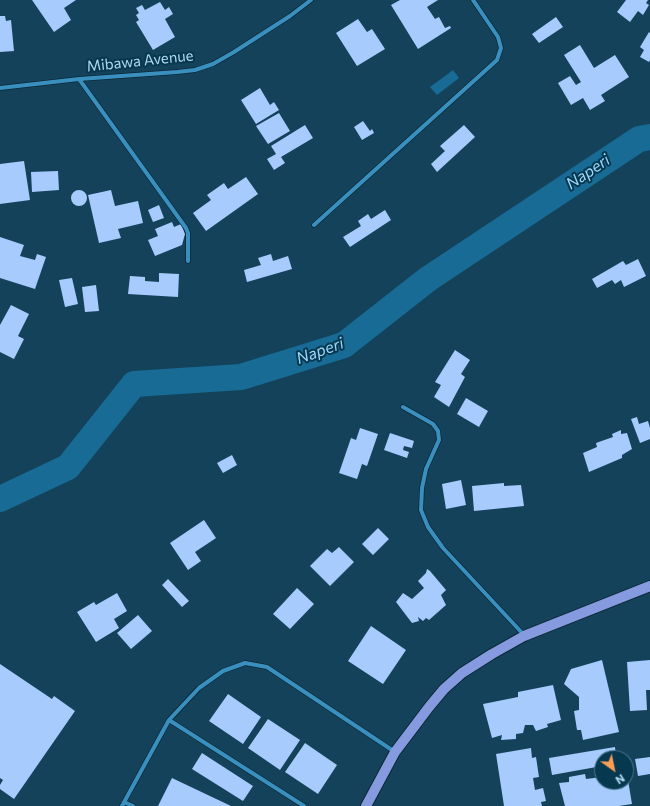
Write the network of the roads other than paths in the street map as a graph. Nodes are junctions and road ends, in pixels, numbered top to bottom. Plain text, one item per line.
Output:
1 (311, 0) edge
2 (473, 0) edge
3 (79, 79) junction
4 (0, 88) edge
5 (314, 225) dead end
6 (188, 261) dead end
7 (404, 407) dead end
8 (650, 586) edge
9 (524, 636) junction
10 (169, 720) junction
11 (395, 752) junction
12 (123, 804) edge
13 (133, 806) edge
14 (304, 806) edge
15 (366, 806) edge

1 - 3 street, Mibawa Avenue
2 - 5 street
3 - 4 street, Mibawa Avenue
3 - 6 street
7 - 9 street
8 - 9 main road
9 - 11 main road
10 - 11 street
10 - 12 street
10 - 14 street
11 - 15 main road
12 - 13 street

